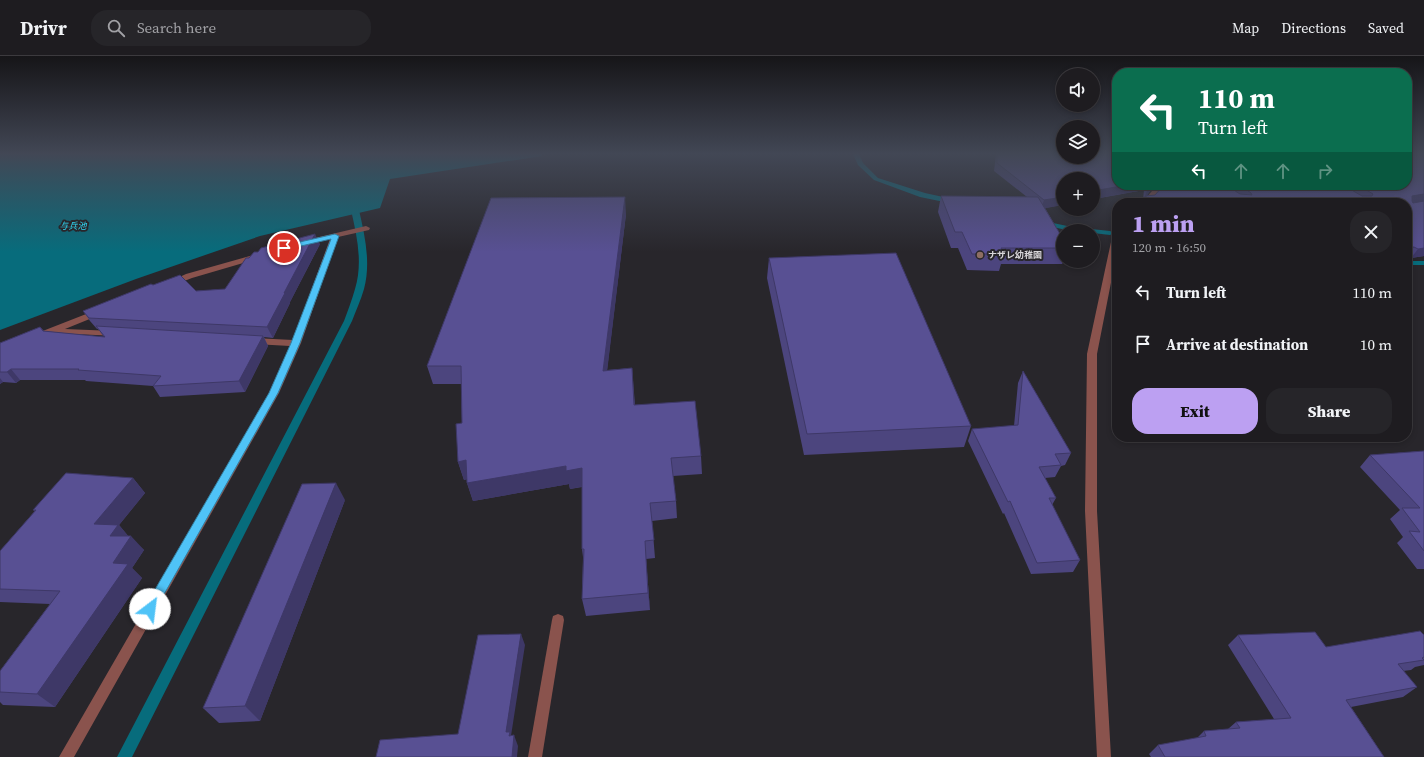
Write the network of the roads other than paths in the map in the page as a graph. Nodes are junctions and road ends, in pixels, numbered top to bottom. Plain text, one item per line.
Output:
1 (1157, 190) edge
2 (1150, 198) edge
3 (366, 228) dead end
4 (335, 236) junction
5 (299, 244) edge
6 (262, 254) edge
7 (1112, 257) edge
8 (161, 287) edge
9 (110, 308) edge
10 (53, 331) junction
11 (124, 334) edge
12 (27, 340) edge
13 (241, 340) edge
14 (296, 343) junction
15 (558, 620) dead end
16 (66, 757) edge
17 (535, 757) edge
18 (1104, 757) edge

1 - 2 street
3 - 4 street
4 - 5 street
4 - 14 street
6 - 8 street
7 - 18 street
9 - 10 street
10 - 11 street
10 - 12 street
13 - 14 street
14 - 16 street
15 - 17 street

